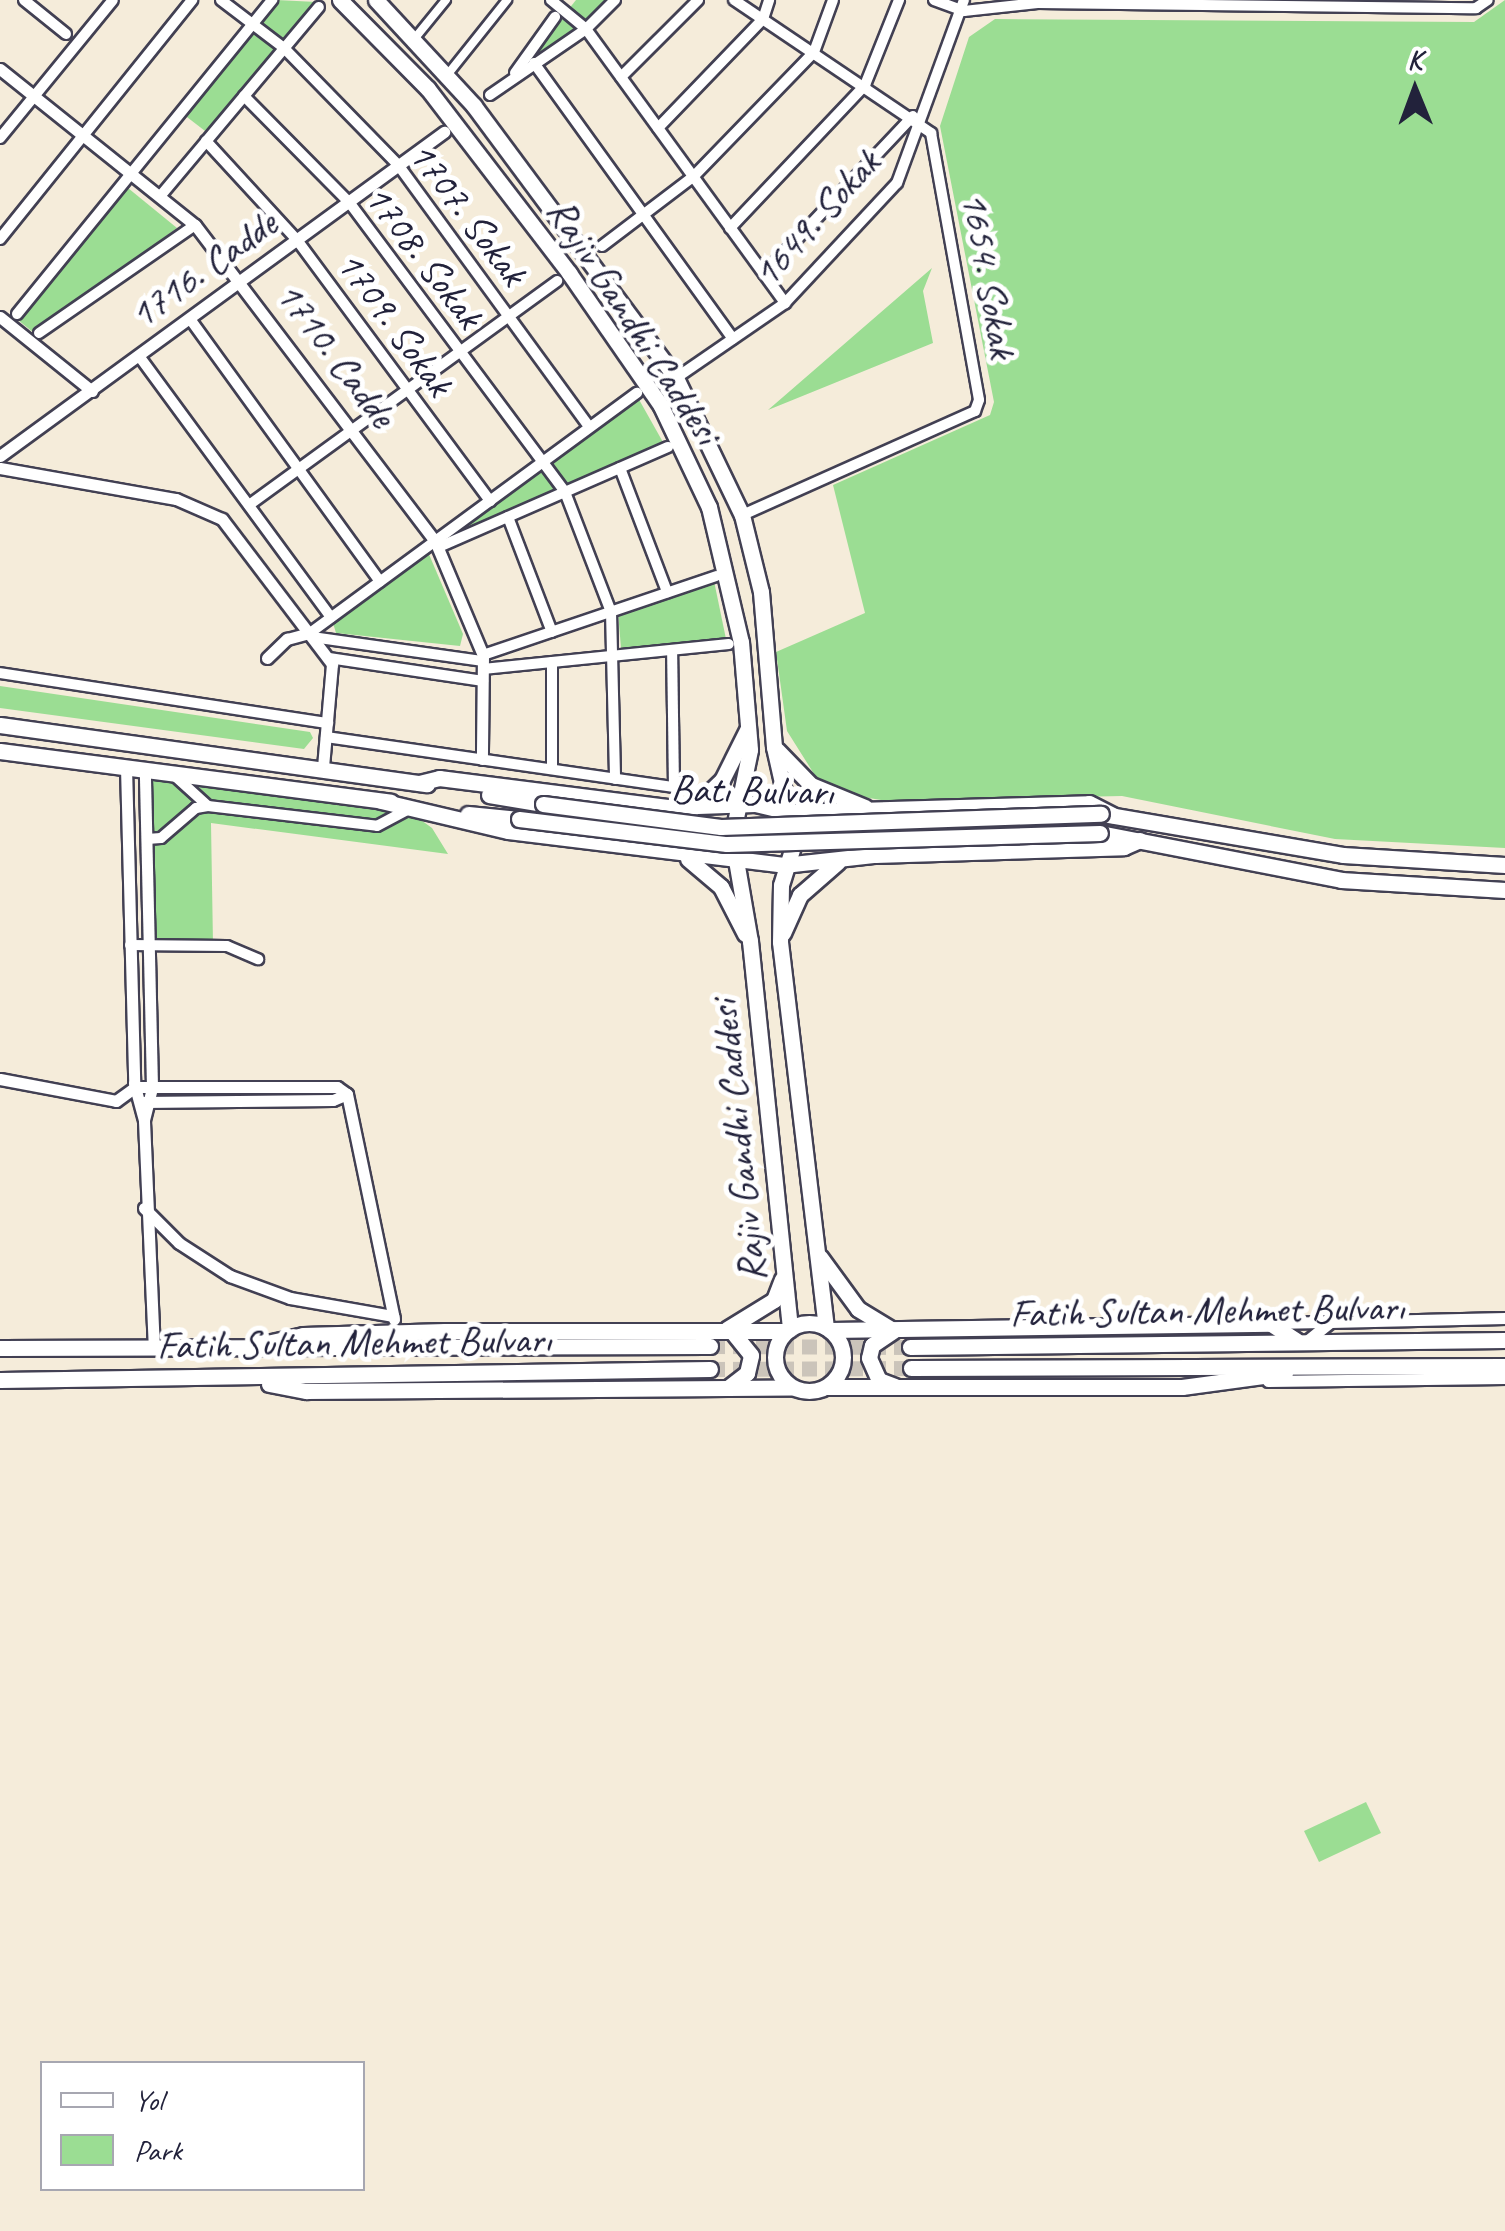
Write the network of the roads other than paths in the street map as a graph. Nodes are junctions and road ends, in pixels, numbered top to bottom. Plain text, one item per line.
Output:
1 (24, 0) edge
2 (113, 0) edge
3 (192, 0) edge
4 (222, 0) edge
5 (272, 0) edge
6 (340, 0) edge
7 (446, 0) edge
8 (508, 0) edge
9 (551, 0) edge
10 (615, 0) edge
11 (698, 0) edge
12 (734, 0) edge
13 (770, 0) edge
14 (834, 0) edge
15 (900, 0) edge
16 (934, 0) edge
17 (1488, 0) edge
18 (379, 1) edge
19 (1143, 2) edge
20 (1203, 2) edge
21 (1261, 3) edge
22 (1302, 3) edge
23 (1360, 3) edge
24 (1420, 4) edge
25 (1476, 4) edge
26 (964, 5) edge
27 (319, 8) dead end
28 (562, 9) edge
29 (763, 19) junction
30 (252, 24) junction
31 (586, 29) junction
32 (66, 34) dead end
33 (415, 38) junction
34 (284, 48) junction
35 (814, 52) junction
36 (534, 63) junction
37 (0, 68) edge
38 (448, 74) junction
39 (621, 77) junction
40 (512, 78) junction
41 (865, 85) junction
42 (490, 95) dead end
43 (35, 96) junction
44 (244, 96) junction
45 (918, 120) junction
46 (658, 128) junction
47 (444, 132) dead end
48 (84, 134) junction
49 (0, 138) edge
50 (206, 141) junction
51 (398, 166) junction
52 (133, 172) junction
53 (693, 177) junction
54 (162, 194) junction
55 (349, 202) junction
56 (644, 214) junction
57 (195, 224) junction
58 (730, 228) junction
59 (0, 239) edge
60 (297, 240) junction
61 (602, 246) dead end
62 (764, 274) junction
63 (241, 281) junction
64 (558, 281) dead end
65 (784, 303) junction
66 (509, 317) junction
67 (9, 318) edge
68 (190, 319) junction
69 (39, 333) dead end
70 (0, 335) edge
71 (733, 339) junction
72 (459, 353) junction
73 (139, 356) junction
74 (676, 378) junction
75 (408, 390) junction
76 (92, 391) junction
77 (636, 393) dead end
78 (590, 428) junction
79 (353, 430) junction
80 (668, 447) dead end
81 (0, 456) edge
82 (540, 464) junction
83 (0, 468) edge
84 (620, 468) junction
85 (299, 469) junction
86 (564, 492) junction
87 (490, 501) junction
88 (249, 505) junction
89 (742, 515) junction
90 (508, 517) junction
91 (437, 544) junction
92 (716, 576) dead end
93 (380, 581) junction
94 (667, 592) junction
95 (610, 612) junction
96 (332, 617) junction
97 (552, 632) junction
98 (311, 635) junction
99 (729, 644) dead end
100 (672, 650) junction
101 (614, 656) junction
102 (267, 658) dead end
103 (328, 658) junction
104 (552, 662) junction
105 (483, 667) junction
106 (0, 674) edge
107 (0, 725) edge
108 (748, 728) junction
109 (327, 730) junction
110 (774, 748) junction
111 (0, 751) edge
112 (482, 759) junction
113 (323, 766) junction
114 (126, 768) junction
115 (145, 770) junction
116 (552, 770) junction
117 (172, 773) junction
118 (614, 778) junction
119 (418, 783) junction
120 (290, 788) junction
121 (382, 801) junction
122 (208, 806) junction
123 (694, 808) junction
124 (742, 808) junction
125 (407, 810) junction
126 (873, 810) junction
127 (791, 812) junction
128 (288, 814) junction
129 (1107, 814) junction
130 (147, 839) junction
131 (1140, 840) junction
132 (680, 854) junction
133 (842, 859) junction
134 (739, 862) junction
135 (784, 865) junction
136 (1505, 866) edge
137 (1505, 890) edge
138 (750, 941) junction
139 (780, 942) junction
140 (130, 945) junction
141 (149, 945) junction
142 (258, 959) dead end
143 (0, 1079) edge
144 (135, 1087) junction
145 (152, 1087) junction
146 (347, 1094) junction
147 (116, 1101) junction
148 (144, 1102) junction
149 (144, 1208) junction
150 (814, 1249) junction
151 (785, 1250) junction
152 (1505, 1318) edge
153 (1330, 1322) junction
154 (396, 1324) junction
155 (1255, 1324) junction
156 (828, 1328) junction
157 (898, 1328) junction
158 (727, 1329) junction
159 (788, 1330) junction
160 (1302, 1340) junction
161 (1505, 1340) edge
162 (710, 1346) tunnel mouth
163 (154, 1347) junction
164 (910, 1347) tunnel mouth
165 (0, 1348) edge
166 (239, 1349) junction
167 (1505, 1366) edge
168 (910, 1368) tunnel mouth
169 (1303, 1368) junction
170 (710, 1369) tunnel mouth
171 (240, 1378) junction
172 (1505, 1378) edge
173 (0, 1380) edge
174 (1259, 1381) junction
175 (826, 1387) junction
176 (792, 1388) junction
177 (725, 1389) junction
178 (908, 1389) junction

1 - 32 street
2 - 43 street
3 - 48 street
4 - 30 street, 1707. Sokak
5 - 30 street
6 - 108 main road, Rajiv Gandhi Caddesi
7 - 33 street
8 - 38 street
9 - 28 street
10 - 31 street
11 - 39 street
12 - 29 street
13 - 29 street
14 - 35 street
15 - 41 street
16 - 26 street
17 - 25 street
18 - 33 main road, Rajiv Gandhi Caddesi
19 - 20 street
19 - 26 street
20 - 21 street
21 - 22 street
22 - 23 street
23 - 24 street
24 - 25 street
26 - 45 street, 1649. Sokak
27 - 34 street
28 - 31 street
28 - 40 street
29 - 35 street
29 - 46 street
30 - 34 street, 1707. Sokak
30 - 52 street
31 - 36 street
31 - 39 street
33 - 38 main road, Rajiv Gandhi Caddesi
34 - 44 street
34 - 51 street, 1707. Sokak
35 - 41 street
35 - 53 street
36 - 40 street
36 - 56 street
37 - 43 street, 1710. Cadde
38 - 74 main road, Rajiv Gandhi Caddesi
39 - 46 street
40 - 42 street
41 - 45 street
41 - 58 street
43 - 48 street, 1710. Cadde
43 - 49 street
44 - 50 street
44 - 55 street, 1708. Sokak
45 - 62 street
45 - 65 street, 1649. Sokak
45 - 89 street, 1654. Sokak
46 - 53 street
47 - 51 street, 1716. Cadde
48 - 52 street, 1710. Cadde
48 - 59 street
50 - 54 street
50 - 60 street, 1709. Sokak
51 - 55 street, 1716. Cadde
51 - 66 street, 1707. Sokak
52 - 54 street, 1710. Cadde
52 - 67 street
53 - 56 street
53 - 58 street
54 - 57 street, 1710. Cadde
55 - 60 street, 1716. Cadde
55 - 72 street, 1708. Sokak
56 - 61 street
56 - 71 street
57 - 63 street, 1710. Cadde
57 - 69 street
58 - 62 street
60 - 63 street, 1716. Cadde
60 - 75 street, 1709. Sokak
62 - 65 street
63 - 68 street, 1716. Cadde
63 - 79 street, 1710. Cadde
64 - 66 street
65 - 71 street, 1649. Sokak
66 - 72 street
66 - 78 street, 1707. Sokak
67 - 70 street
67 - 76 street
68 - 73 street, 1716. Cadde
68 - 85 street
71 - 74 street, 1649. Sokak
72 - 75 street
72 - 82 street, 1708. Sokak
73 - 76 street, 1716. Cadde
73 - 88 street
74 - 89 main road, Rajiv Gandhi Caddesi
75 - 79 street
75 - 87 street, 1709. Sokak
76 - 81 street, 1716. Cadde
77 - 78 street
78 - 82 street
79 - 85 street
79 - 91 street, 1710. Cadde
80 - 84 street
82 - 86 street, 1708. Sokak
82 - 87 street
83 - 98 street
84 - 86 street
84 - 94 street
85 - 88 street
85 - 93 street
86 - 90 street
86 - 95 street, 1708. Sokak
87 - 91 street
88 - 96 street
89 - 110 main road, Rajiv Gandhi Caddesi
90 - 91 street
90 - 97 street
91 - 93 street
91 - 105 street, 1710. Cadde
92 - 94 street
93 - 96 street
94 - 95 street
95 - 97 street
95 - 101 street, 1708. Sokak
96 - 98 street
97 - 105 street
98 - 102 street
98 - 103 street
98 - 105 street
99 - 100 street
100 - 101 street
100 - 118 street
101 - 104 street
101 - 118 street, 1708. Sokak
103 - 105 street
103 - 109 street
104 - 105 street
104 - 116 street
105 - 112 street, 1710. Cadde
106 - 109 street
107 - 113 main road, Batı Bulvarı
108 - 123 main road
108 - 124 main road, Rajiv Gandhi Caddesi
109 - 112 street
109 - 113 street
110 - 126 main road
110 - 127 main road, Rajiv Gandhi Caddesi
111 - 114 main road, Batı Bulvarı
112 - 116 street
113 - 119 main road, Batı Bulvarı
114 - 115 main road, Batı Bulvarı
114 - 140 street
115 - 117 main road, Batı Bulvarı
115 - 130 street
116 - 118 street
117 - 120 main road, Batı Bulvarı
117 - 122 street
119 - 123 main road, Batı Bulvarı
119 - 129 main road, Batı Bulvarı, bridge
120 - 121 main road, Batı Bulvarı
120 - 128 street
121 - 125 main road, Batı Bulvarı
121 - 131 main road, Batı Bulvarı, bridge
122 - 128 street
122 - 130 street
123 - 124 main road, Batı Bulvarı
124 - 127 main road, Batı Bulvarı
124 - 134 main road, Rajiv Gandhi Caddesi
125 - 128 street
125 - 132 main road, Batı Bulvarı
126 - 127 main road, Batı Bulvarı
126 - 129 main road, Batı Bulvarı
127 - 135 main road, Rajiv Gandhi Caddesi
129 - 136 main road, Batı Bulvarı
130 - 141 street
131 - 133 main road, Batı Bulvarı
131 - 137 main road, Batı Bulvarı
132 - 134 main road, Batı Bulvarı
132 - 138 main road
133 - 135 main road, Batı Bulvarı
133 - 139 main road
134 - 135 main road, Batı Bulvarı
134 - 138 main road, Rajiv Gandhi Caddesi
135 - 139 main road, Rajiv Gandhi Caddesi
138 - 151 main road, Rajiv Gandhi Caddesi
139 - 150 main road, Rajiv Gandhi Caddesi
140 - 141 street
140 - 144 street
141 - 142 street
141 - 145 street
143 - 147 street
144 - 145 street
144 - 147 street
144 - 148 street
145 - 146 street
145 - 148 street
146 - 148 street
146 - 154 street
147 - 148 street
148 - 149 street
149 - 154 street
149 - 163 street
150 - 156 main road, Rajiv Gandhi Caddesi
150 - 157 main road
151 - 158 main road
151 - 159 main road, Rajiv Gandhi Caddesi
152 - 153 street
153 - 155 street
153 - 160 street
154 - 158 main road
154 - 166 main road
155 - 157 main road
155 - 160 main road
156 - 157 main road
156 - 159 main road
156 - 175 main road
157 - 178 main road
158 - 159 main road
158 - 177 main road
159 - 176 main road
160 - 161 main road, Fatih Sultan Mehmet Bulvarı
160 - 164 main road, Fatih Sultan Mehmet Bulvarı
162 - 166 main road, Fatih Sultan Mehmet Bulvarı
163 - 165 main road, Fatih Sultan Mehmet Bulvarı
163 - 166 main road, Fatih Sultan Mehmet Bulvarı
167 - 169 main road, Fatih Sultan Mehmet Bulvarı
168 - 169 main road, Fatih Sultan Mehmet Bulvarı
169 - 174 main road
170 - 171 main road, Fatih Sultan Mehmet Bulvarı
171 - 173 main road, Fatih Sultan Mehmet Bulvarı
171 - 177 main road
172 - 174 street, Fatih Sultan Mehmet Bulvarı
174 - 178 main road
175 - 176 main road
175 - 178 main road
176 - 177 main road

